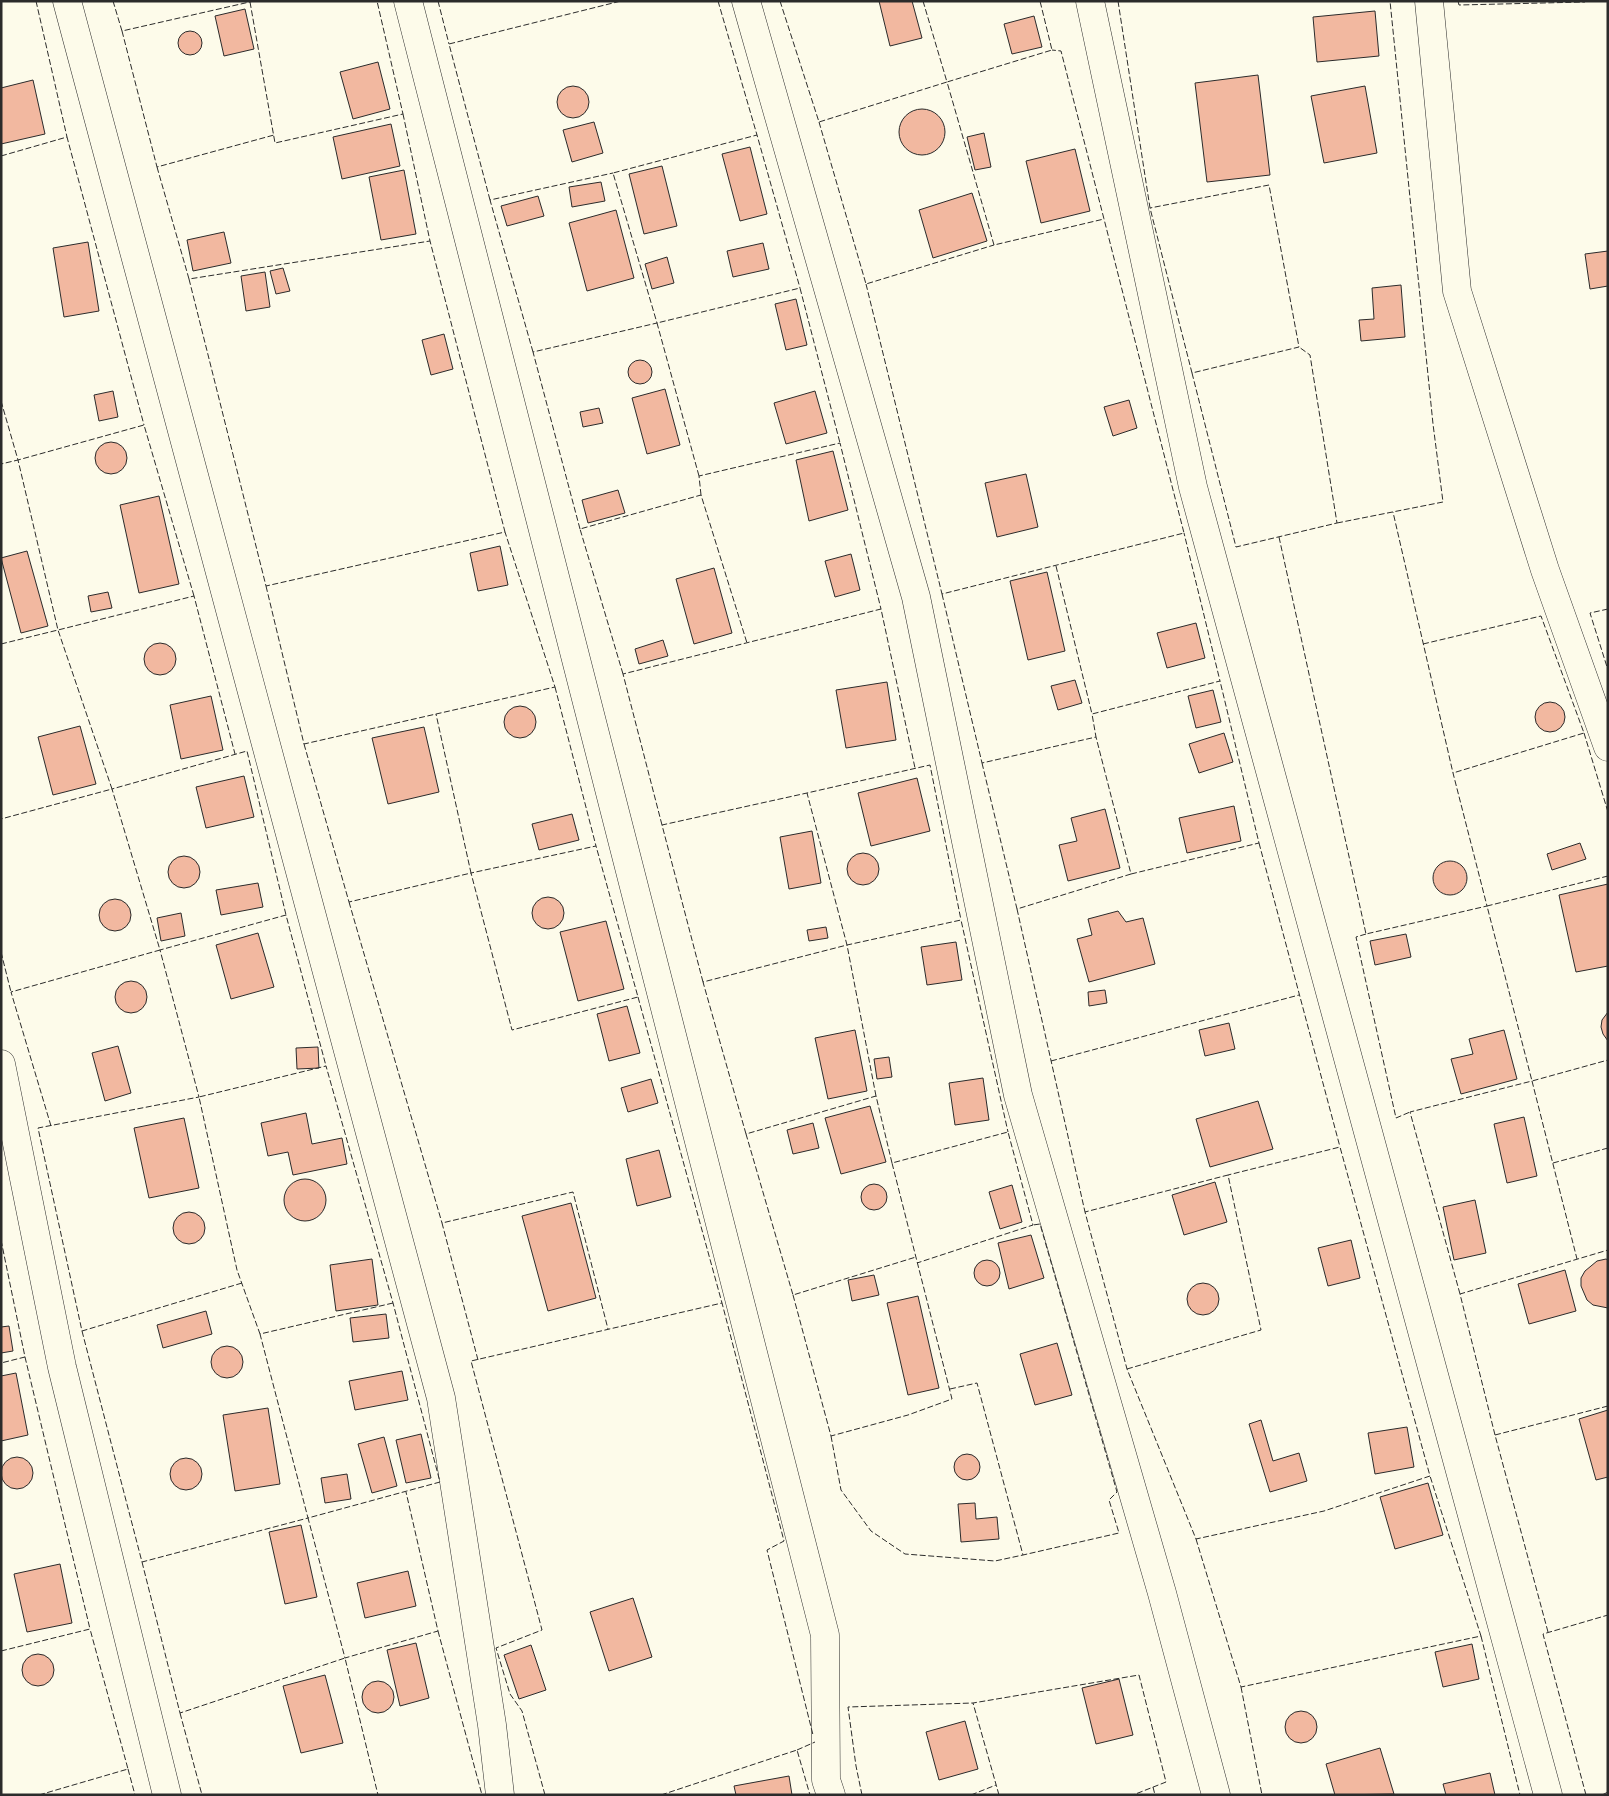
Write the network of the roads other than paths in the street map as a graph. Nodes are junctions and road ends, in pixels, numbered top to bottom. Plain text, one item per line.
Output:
1 (67, 1) edge
2 (408, 1) edge
3 (746, 1) edge
4 (1090, 1) edge
5 (1429, 1) edge
6 (1608, 747) edge
7 (1, 1064) edge
8 (167, 1795) edge
9 (500, 1795) edge
10 (831, 1795) edge
11 (1216, 1795) edge
12 (1548, 1795) edge

1 - 9 street
2 - 10 street
3 - 11 street
4 - 12 street
5 - 6 street
7 - 8 street

